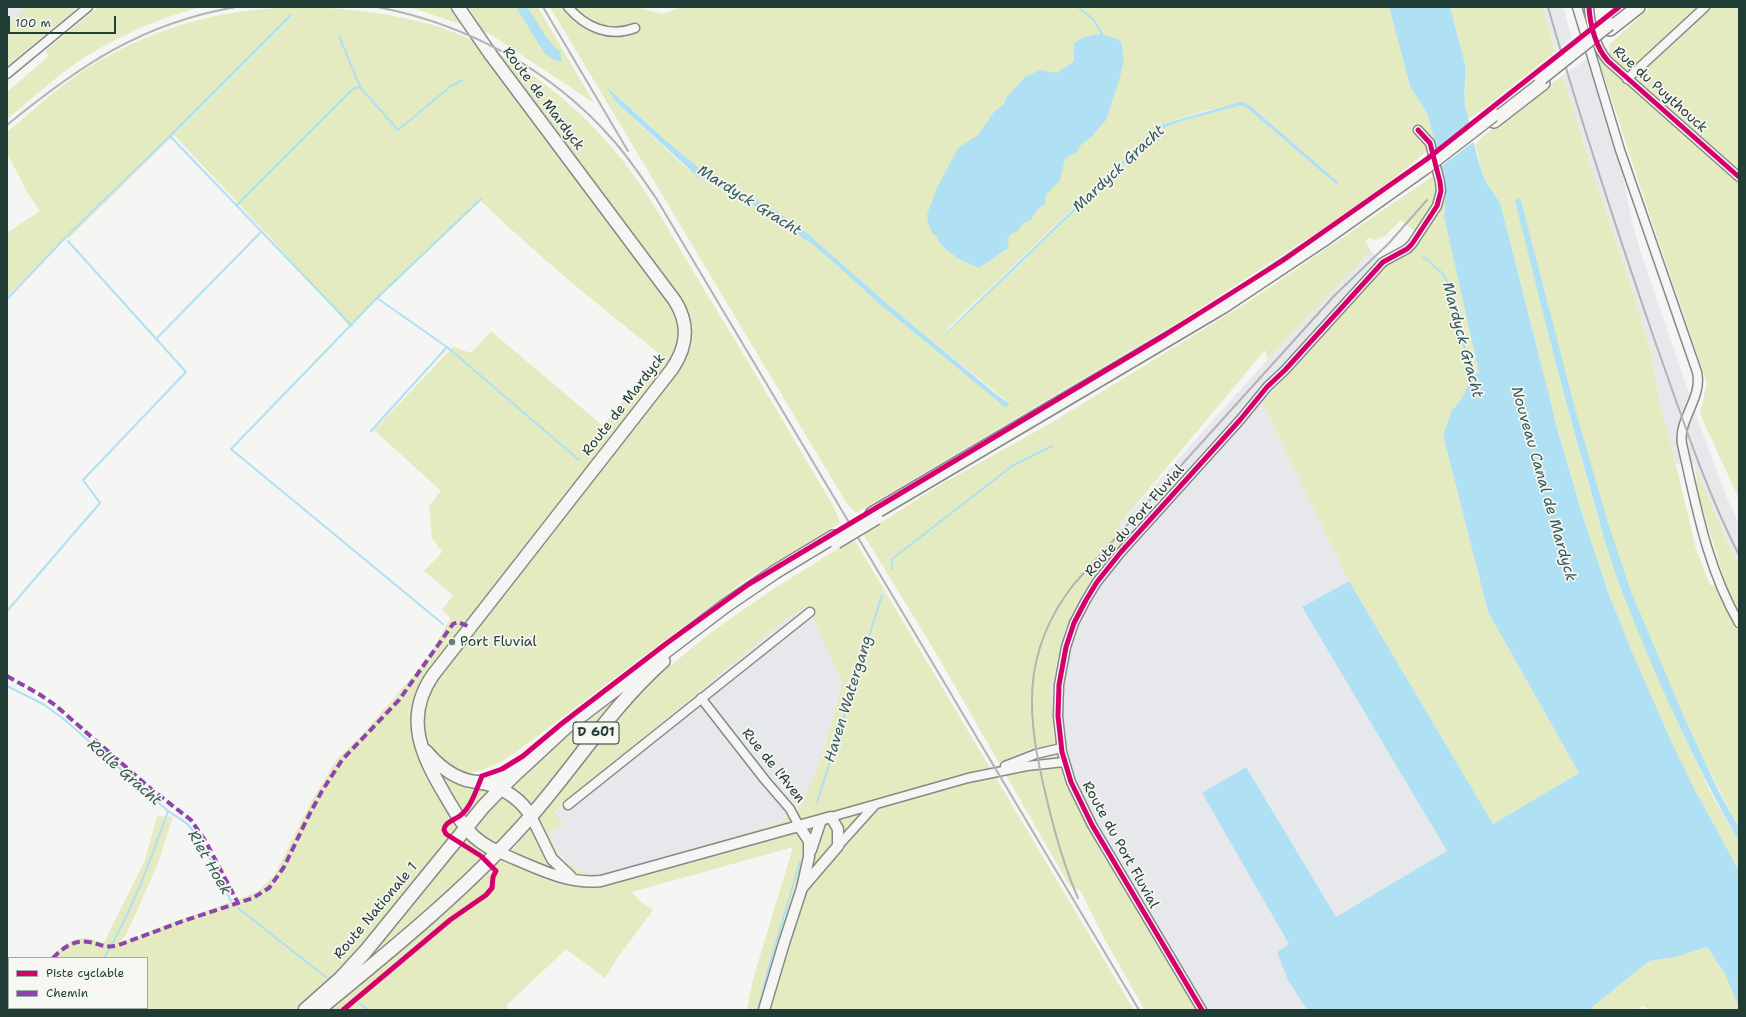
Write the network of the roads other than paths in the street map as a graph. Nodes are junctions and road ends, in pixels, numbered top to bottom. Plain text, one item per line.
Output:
1 (88, 7) edge
2 (458, 7) edge
3 (568, 7) edge
4 (1577, 7) edge
5 (1589, 7) edge
6 (1629, 7) edge
7 (1638, 7) edge
8 (1705, 7) edge
9 (1609, 26) junction
10 (635, 28) dead end
11 (7, 74) edge
12 (1627, 79) junction
13 (1418, 130) dead end
14 (1739, 177) edge
15 (835, 539) junction
16 (810, 612) dead end
17 (1739, 623) edge
18 (701, 698) junction
19 (420, 741) junction
20 (1061, 748) junction
21 (1064, 762) junction
22 (524, 766) junction
23 (968, 778) junction
24 (479, 782) junction
25 (500, 789) junction
26 (876, 804) junction
27 (568, 805) dead end
28 (531, 816) junction
29 (826, 818) junction
30 (799, 826) junction
31 (465, 828) junction
32 (838, 846) junction
33 (498, 852) junction
34 (809, 857) junction
35 (572, 879) junction
36 (802, 888) junction
37 (305, 1010) edge
38 (318, 1010) edge
39 (764, 1010) edge
40 (1202, 1010) edge

1 - 11 street
2 - 19 main road, Route de Mardyck
3 - 10 street
4 - 17 street
5 - 12 street, Rue du Puythouck
6 - 9 main road, D 601
7 - 9 main road, D 601
8 - 12 street, Rue du Puythouck
9 - 15 main road, D 601, bridge
12 - 14 street, Rue du Puythouck
13 - 20 street, Route du Port Fluvial
15 - 22 main road, D 601
15 - 28 main road, D 601
16 - 18 street
18 - 27 street
18 - 30 street, Rue de l'Aven
19 - 24 main road
19 - 31 main road, Route de Mardyck
20 - 21 street, Route du Port Fluvial
20 - 23 street
21 - 23 street
21 - 40 street, Route du Port Fluvial
22 - 24 main road
22 - 25 main road, D 601
23 - 26 street
24 - 25 main road
25 - 28 main road
25 - 31 main road, D 601
26 - 29 street
26 - 32 street
28 - 33 main road, D 601
28 - 35 street
29 - 30 street
29 - 32 street
29 - 34 street, Rue de l'Aven
30 - 34 street, Rue de l'Aven
30 - 35 street
31 - 33 main road, Route de Mardyck
31 - 37 main road, Route Nationale 1 / D 601
32 - 36 street, Rue de l'Aven
33 - 35 street
33 - 38 main road, Route Nationale 1 / D 601
34 - 36 street, Rue de l'Aven
36 - 39 street, Rue de l'Aven

